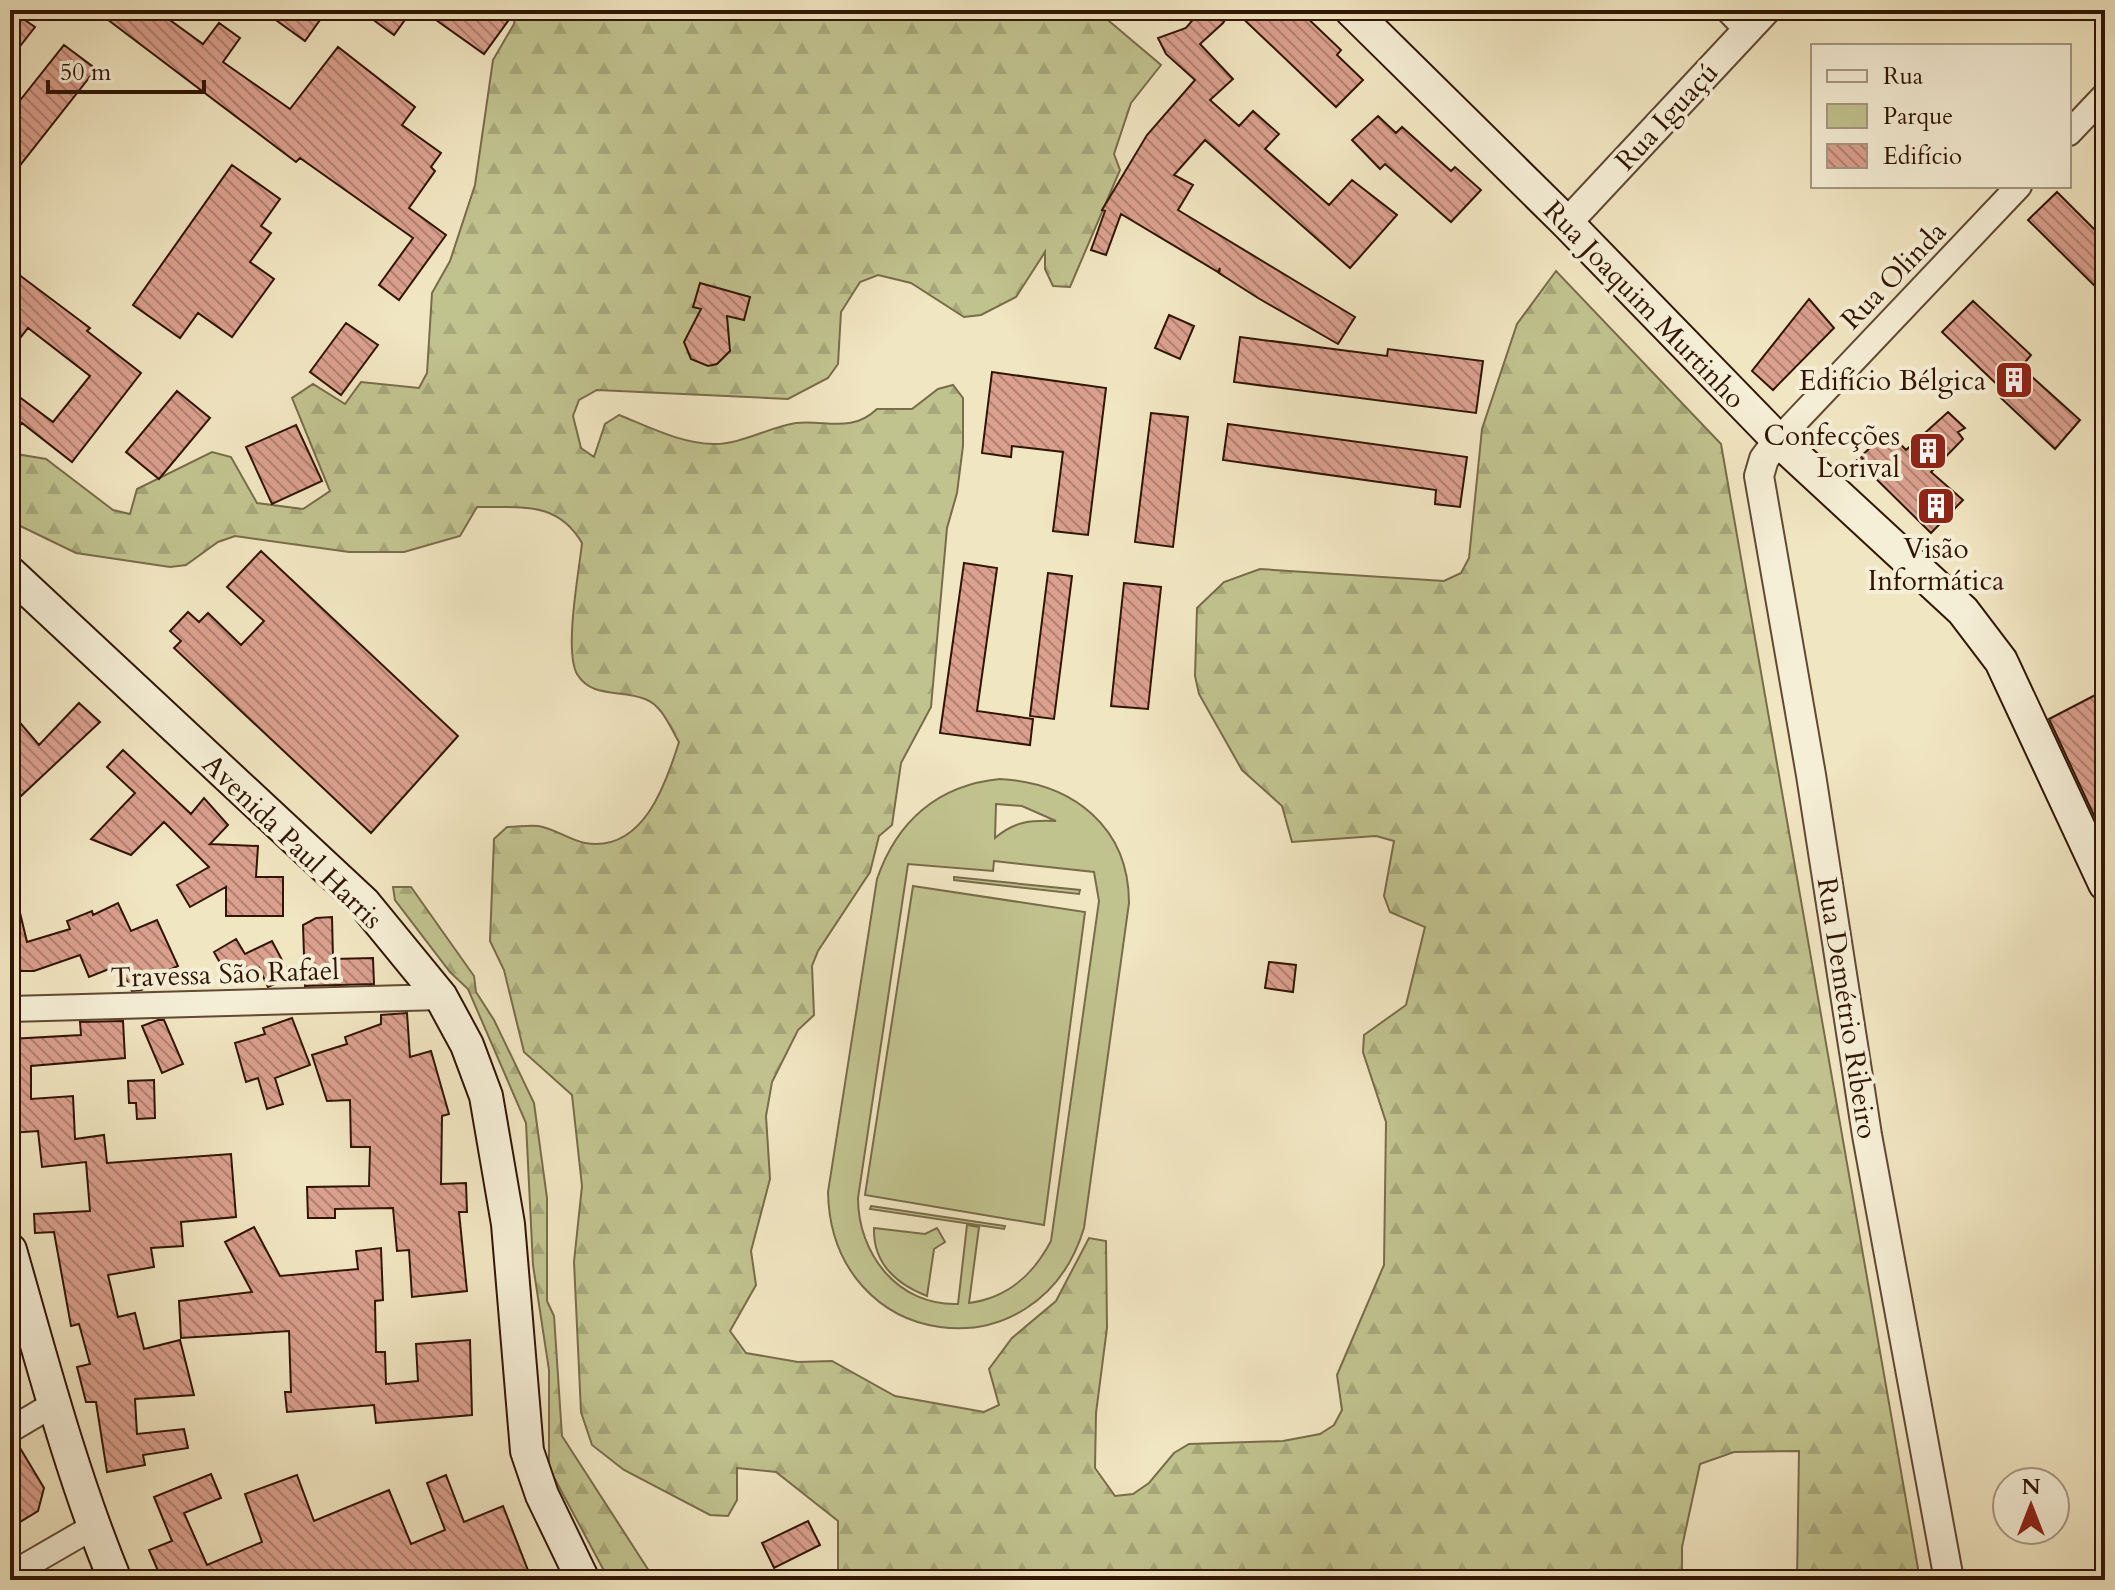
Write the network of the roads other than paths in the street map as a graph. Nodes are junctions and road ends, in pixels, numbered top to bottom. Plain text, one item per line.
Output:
1 (1351, 10) edge
2 (1747, 17) edge
3 (2105, 95) edge
4 (2071, 131) edge
5 (2017, 188) edge
6 (1567, 223) junction
7 (1778, 440) junction
8 (10, 573) edge
9 (2094, 835) edge
10 (2105, 884) edge
11 (441, 997) junction
12 (10, 1009) edge
13 (10, 1250) edge
14 (54, 1404) junction
15 (10, 1430) edge
16 (93, 1527) junction
17 (10, 1575) edge
18 (115, 1580) edge
19 (583, 1580) edge
20 (1949, 1580) edge

1 - 6 main road, Rua Joaquim Murtinho
2 - 6 street, Rua Iguaçú
3 - 4 street
5 - 7 street, Rua Olinda
6 - 7 main road, Rua Joaquim Murtinho
7 - 9 main road, Rua Joaquim Murtinho
7 - 20 street, Rua Demétrio Ribeiro
8 - 11 main road, Avenida Paul Harris
9 - 10 main road, Rua Joaquim Murtinho
11 - 12 street, Travessa São Rafael
11 - 19 main road, Avenida Paul Harris
13 - 14 main road
14 - 15 street
14 - 16 main road
16 - 17 street
16 - 18 main road

